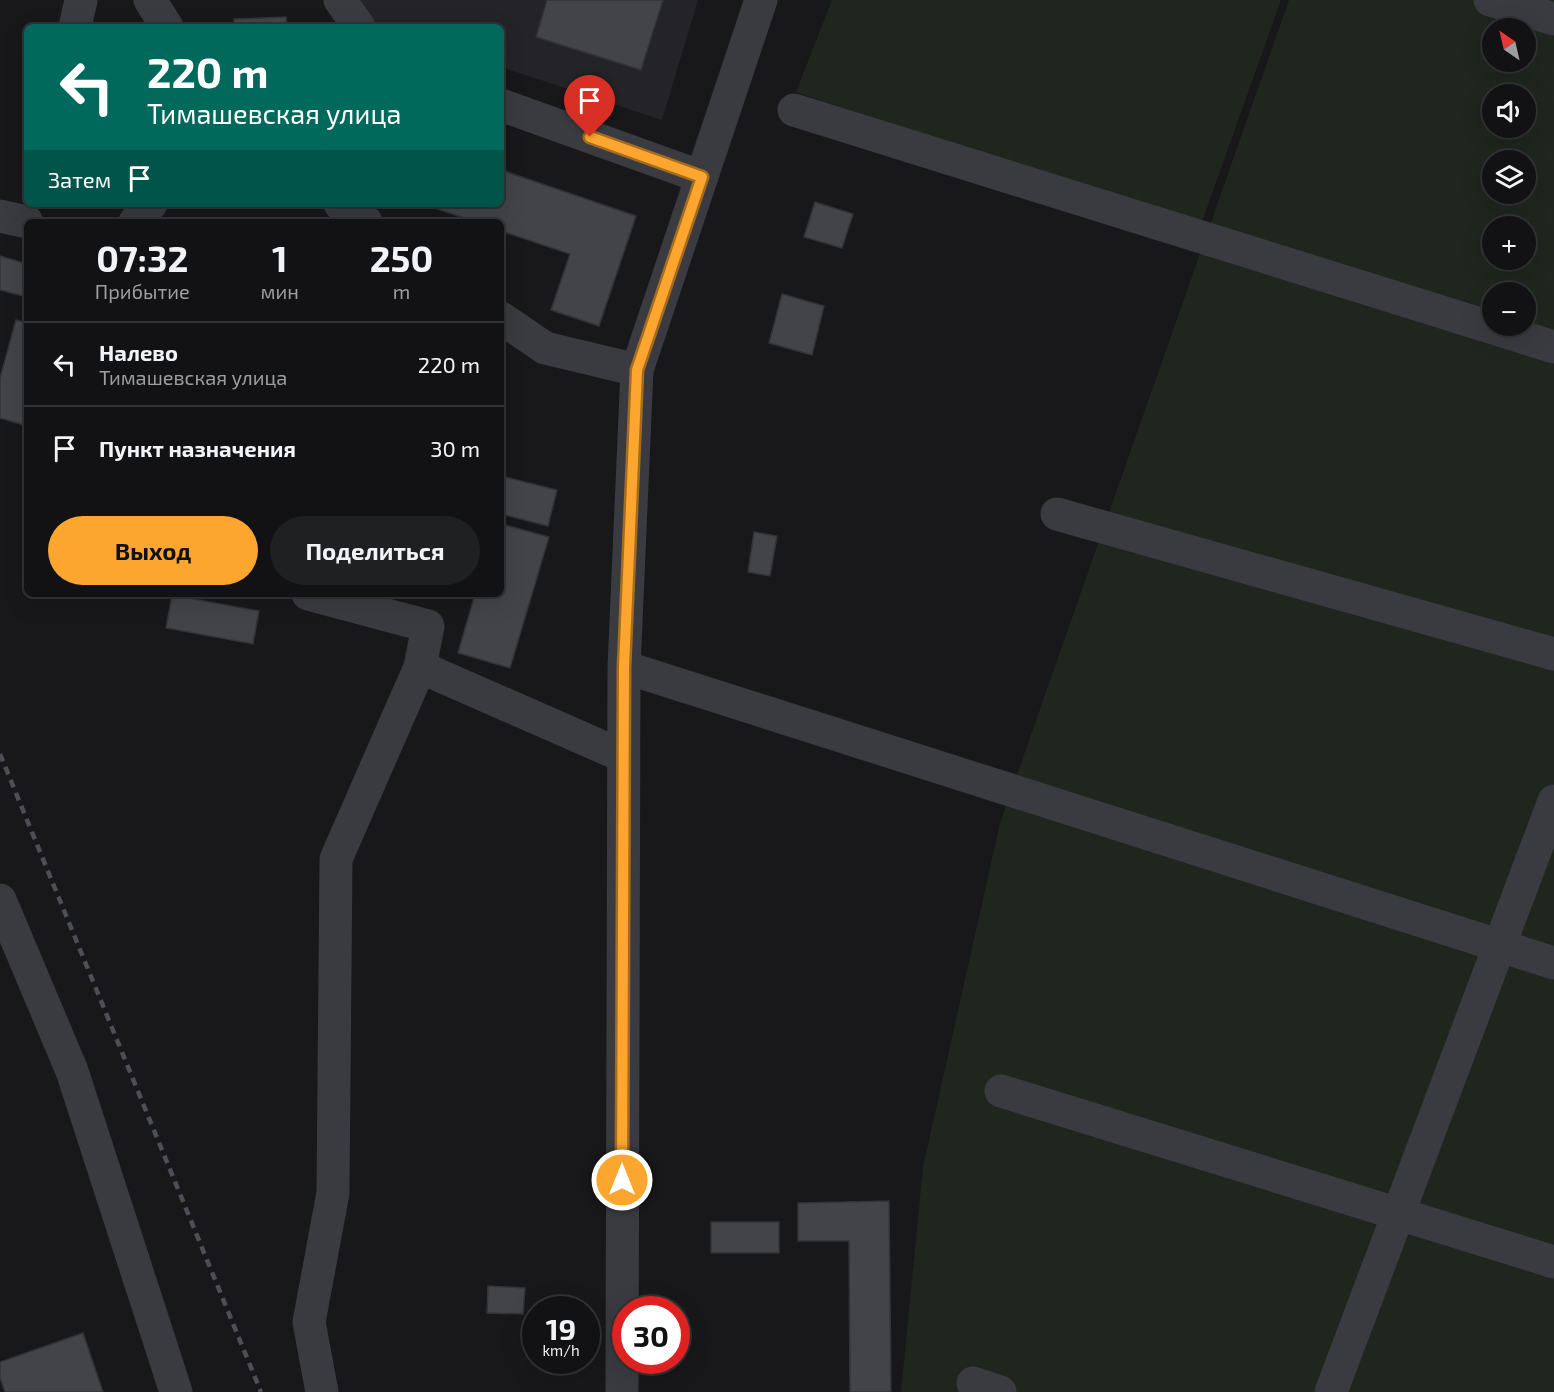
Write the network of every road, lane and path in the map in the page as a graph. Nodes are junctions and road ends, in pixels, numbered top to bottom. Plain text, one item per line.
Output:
1 (81, 0) edge
2 (150, 0) edge
3 (340, 0) edge
4 (762, 0) edge
5 (1490, 0) edge
6 (1554, 20) edge
7 (76, 24) edge
8 (165, 24) edge
9 (356, 24) edge
10 (504, 106) edge
11 (794, 110) dead end
12 (702, 177) junction
13 (148, 207) edge
14 (344, 207) edge
15 (138, 219) edge
16 (362, 219) edge
17 (504, 320) edge
18 (1554, 347) edge
19 (637, 370) junction
20 (1056, 514) dead end
21 (319, 597) edge
22 (1554, 654) edge
23 (420, 667) junction
24 (624, 667) junction
25 (623, 756) junction
26 (1554, 801) edge
27 (0, 900) edge
28 (1499, 946) junction
29 (1554, 963) edge
30 (1001, 1091) dead end
31 (1399, 1213) junction
32 (1554, 1262) edge
33 (176, 1392) edge
34 (322, 1392) edge
35 (622, 1392) edge
36 (1331, 1392) edge

1 - 7 street
2 - 8 street
3 - 9 street
4 - 12 street
5 - 6 street
10 - 12 street
11 - 18 street
12 - 19 street
13 - 15 street
14 - 16 street
17 - 19 street
19 - 24 street
20 - 22 street
21 - 23 street
23 - 25 street
23 - 34 street
24 - 25 street
24 - 28 street
25 - 35 street
26 - 28 street
27 - 33 street
28 - 29 street
28 - 31 street
30 - 31 street
31 - 32 street
31 - 36 street

